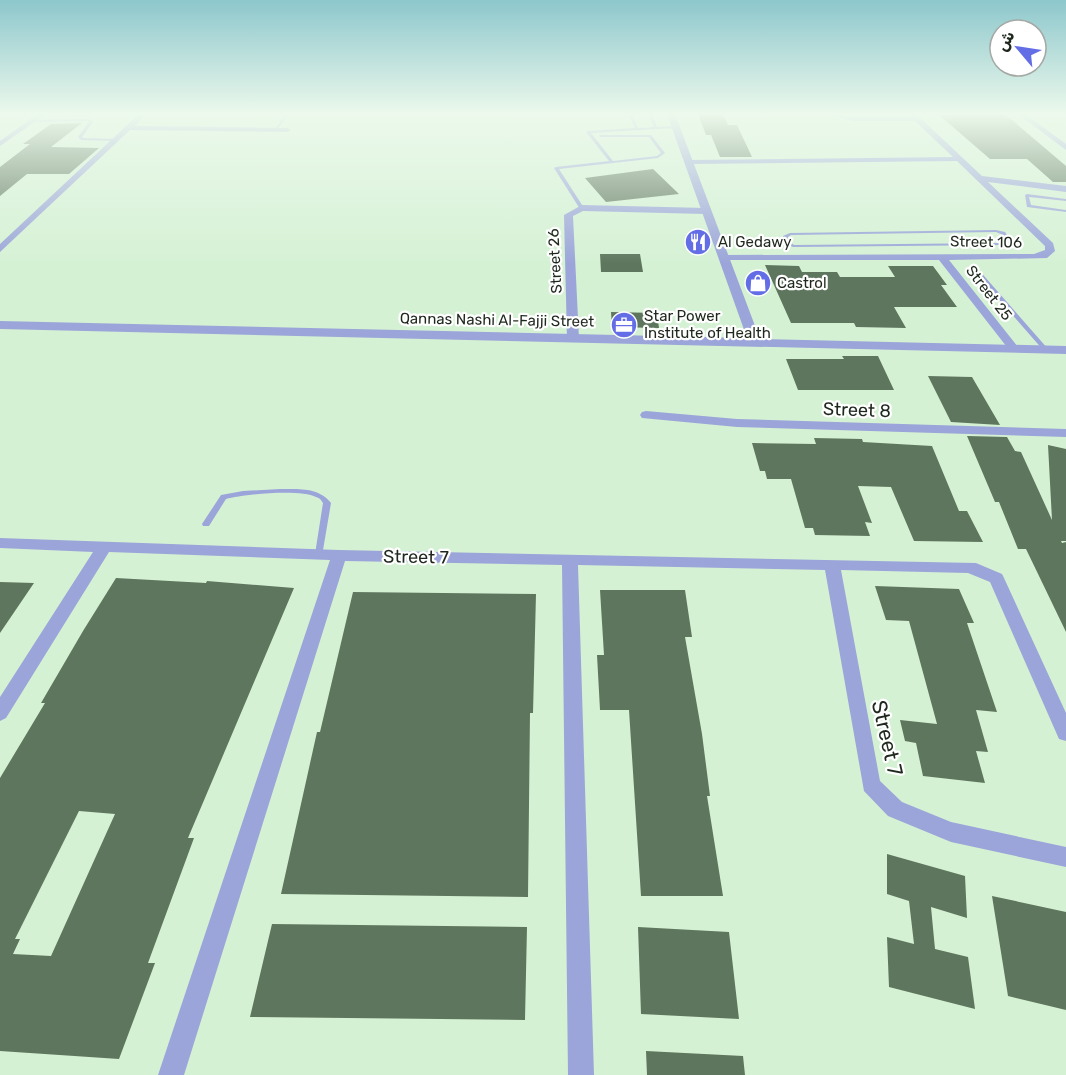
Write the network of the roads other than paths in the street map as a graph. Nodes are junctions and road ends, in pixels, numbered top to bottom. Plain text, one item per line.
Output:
1 (90, 164) edge
2 (591, 164) edge
3 (689, 164) edge
4 (963, 164) edge
5 (978, 178) junction
6 (1048, 187) junction
7 (1066, 194) edge
8 (1050, 198) junction
9 (582, 208) junction
10 (706, 211) junction
11 (1066, 211) edge
12 (876, 246) junction
13 (0, 249) edge
14 (881, 256) junction
15 (941, 256) junction
16 (724, 258) junction
17 (976, 270) dead end
18 (0, 326) edge
19 (573, 339) junction
20 (755, 343) junction
21 (1014, 349) junction
22 (1046, 350) junction
23 (1066, 350) edge
24 (646, 415) dead end
25 (1066, 433) edge
26 (206, 524) dead end
27 (0, 543) edge
28 (104, 547) junction
29 (329, 555) junction
30 (570, 561) junction
31 (832, 564) junction
32 (0, 713) edge
33 (1066, 733) edge
34 (1066, 857) edge
35 (171, 1075) edge
36 (581, 1075) edge

1 - 13 street
2 - 9 lane
3 - 10 street
4 - 5 street, Street 106
5 - 6 street
5 - 15 street, Street 106
6 - 7 street
6 - 8 lane
7 - 8 lane
8 - 11 lane
9 - 10 street
9 - 19 street, Street 26
10 - 16 street
12 - 12 lane
12 - 14 lane
14 - 15 street, Street 106
14 - 16 street, Street 106
15 - 21 street, Street 25
16 - 20 street
17 - 22 lane
18 - 19 street, Qannas Nashi Al-Fajji Street
19 - 20 street, Qannas Nashi Al-Fajji Street
20 - 21 street, Qannas Nashi Al-Fajji Street
21 - 22 street, Qannas Nashi Al-Fajji Street
22 - 23 street, Qannas Nashi Al-Fajji Street
24 - 25 street, Street 8
26 - 29 lane
27 - 28 street, Street 7
28 - 29 street, Street 7
28 - 32 street
29 - 30 street, Street 7
29 - 35 street
30 - 31 street, Street 7
30 - 36 street
31 - 33 street, Street 7
31 - 34 street, Street 7

